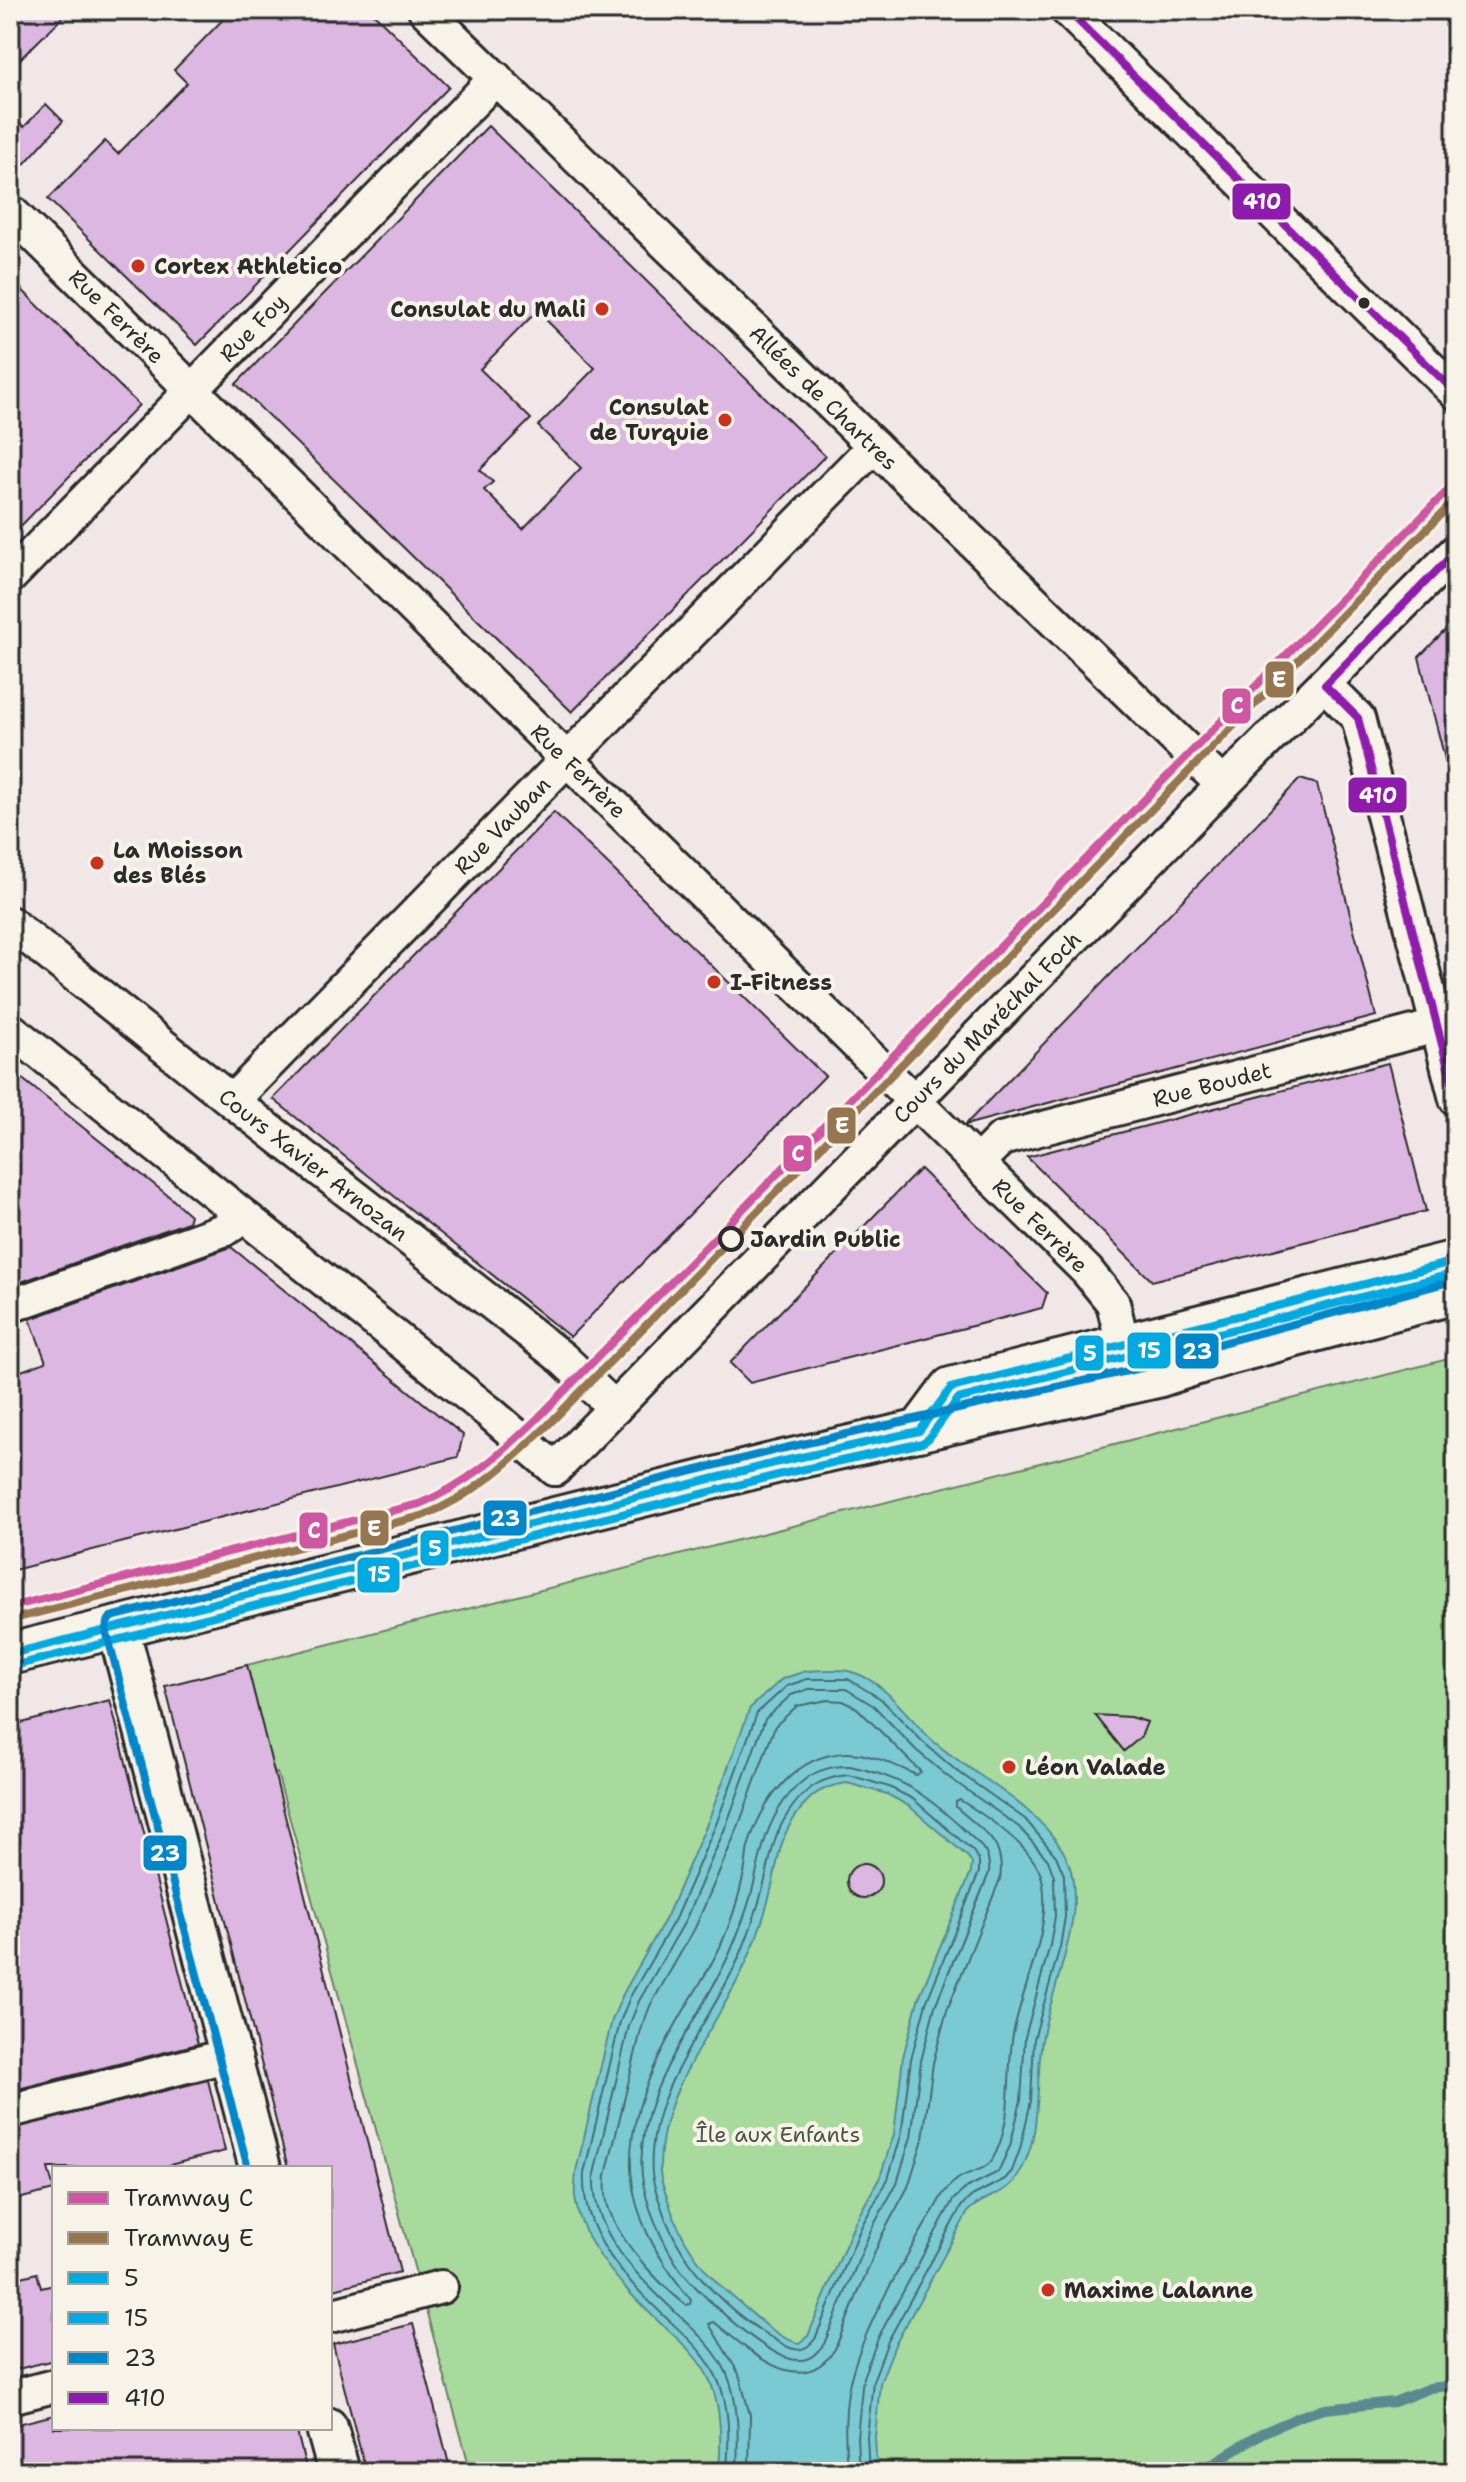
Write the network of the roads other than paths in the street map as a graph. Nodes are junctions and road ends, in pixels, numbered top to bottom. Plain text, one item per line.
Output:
1 (425, 10) edge
2 (1067, 10) edge
3 (496, 78) junction
4 (10, 211) edge
5 (192, 390) junction
6 (1456, 393) edge
7 (874, 446) junction
8 (1456, 551) edge
9 (10, 577) edge
10 (1325, 685) junction
11 (567, 759) junction
12 (1223, 785) junction
13 (10, 923) edge
14 (1446, 1024) edge
15 (10, 1029) edge
16 (1456, 1099) edge
17 (232, 1101) junction
18 (915, 1101) junction
19 (977, 1163) junction
20 (240, 1214) junction
21 (1456, 1261) edge
22 (1456, 1293) edge
23 (10, 1306) edge
24 (1123, 1345) junction
25 (615, 1408) junction
26 (1022, 1408) junction
27 (919, 1431) junction
28 (555, 1469) junction
29 (567, 1515) junction
30 (118, 1627) junction
31 (10, 1654) edge
32 (230, 2055) junction
33 (10, 2111) edge
34 (259, 2166) edge
35 (441, 2287) dead end
36 (332, 2315) edge
37 (52, 2386) edge
38 (10, 2397) edge
39 (328, 2430) edge
40 (339, 2472) edge

1 - 3 street, Allées de Chartres
2 - 6 street
3 - 5 street, Rue Foy
3 - 7 street, Allées de Chartres
4 - 5 street, Rue Ferrère
5 - 9 street, Rue Foy
5 - 11 street, Rue Ferrère
7 - 11 street, Rue Vauban
7 - 12 street, Allées de Chartres
8 - 10 street, Cours du Maréchal Foch
10 - 12 street, Cours du Maréchal Foch
10 - 14 street
11 - 17 street, Rue Vauban
11 - 18 street, Rue Ferrère
12 - 18 street, Cours du Maréchal Foch
13 - 17 street, Cours Xavier Arnozan
14 - 16 street
14 - 19 street, Rue Boudet
15 - 20 street
17 - 25 street, Cours Xavier Arnozan
18 - 19 street, Rue Ferrère
18 - 25 street, Cours du Maréchal Foch
19 - 24 street, Rue Ferrère
20 - 23 street
20 - 28 street
21 - 24 main road
22 - 26 main road
24 - 26 street
24 - 27 main road
25 - 28 street, Cours du Maréchal Foch
26 - 27 main road
27 - 29 main road
28 - 29 street
29 - 30 main road
30 - 31 main road
30 - 32 main road
32 - 33 street
32 - 34 main road
35 - 36 street
37 - 38 street
39 - 40 main road

